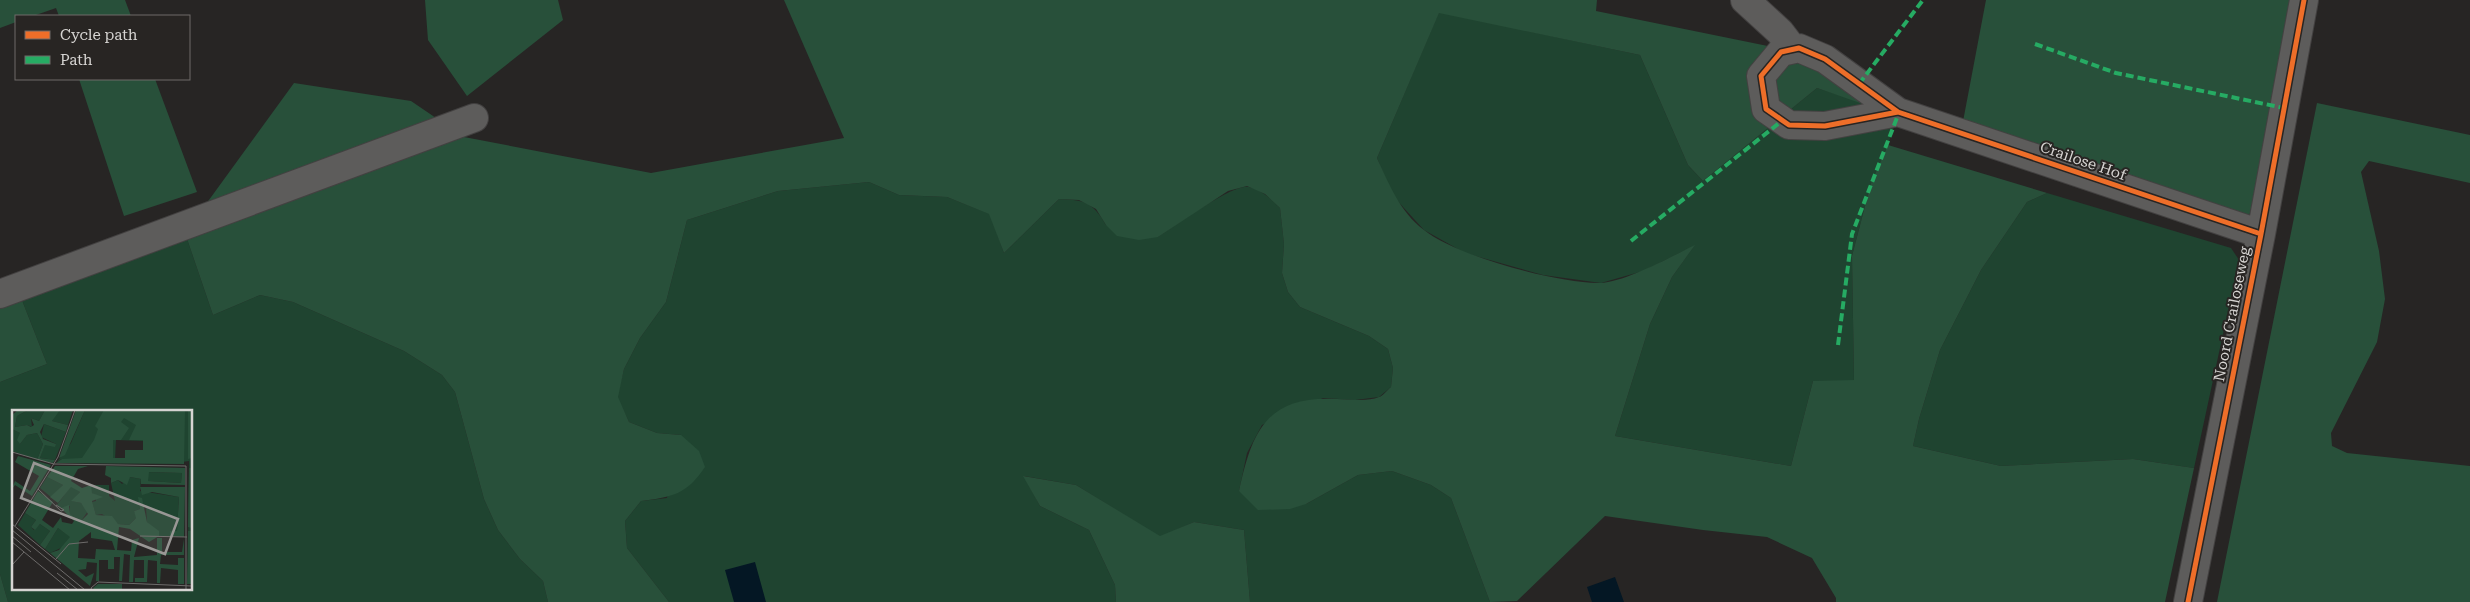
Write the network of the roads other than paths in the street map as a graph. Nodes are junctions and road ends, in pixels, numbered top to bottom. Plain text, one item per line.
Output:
1 (1745, 0) edge
2 (2304, 0) edge
3 (1793, 49) junction
4 (1898, 112) junction
5 (474, 118) dead end
6 (2261, 234) junction
7 (0, 294) edge
8 (2188, 602) edge

1 - 3 street
2 - 6 street, Noord Crailoseweg
3 - 4 street, Crailose Hof
3 - 4 street, Crailose Hof
4 - 6 street, Crailose Hof
5 - 7 street
6 - 8 street, Noord Crailoseweg

